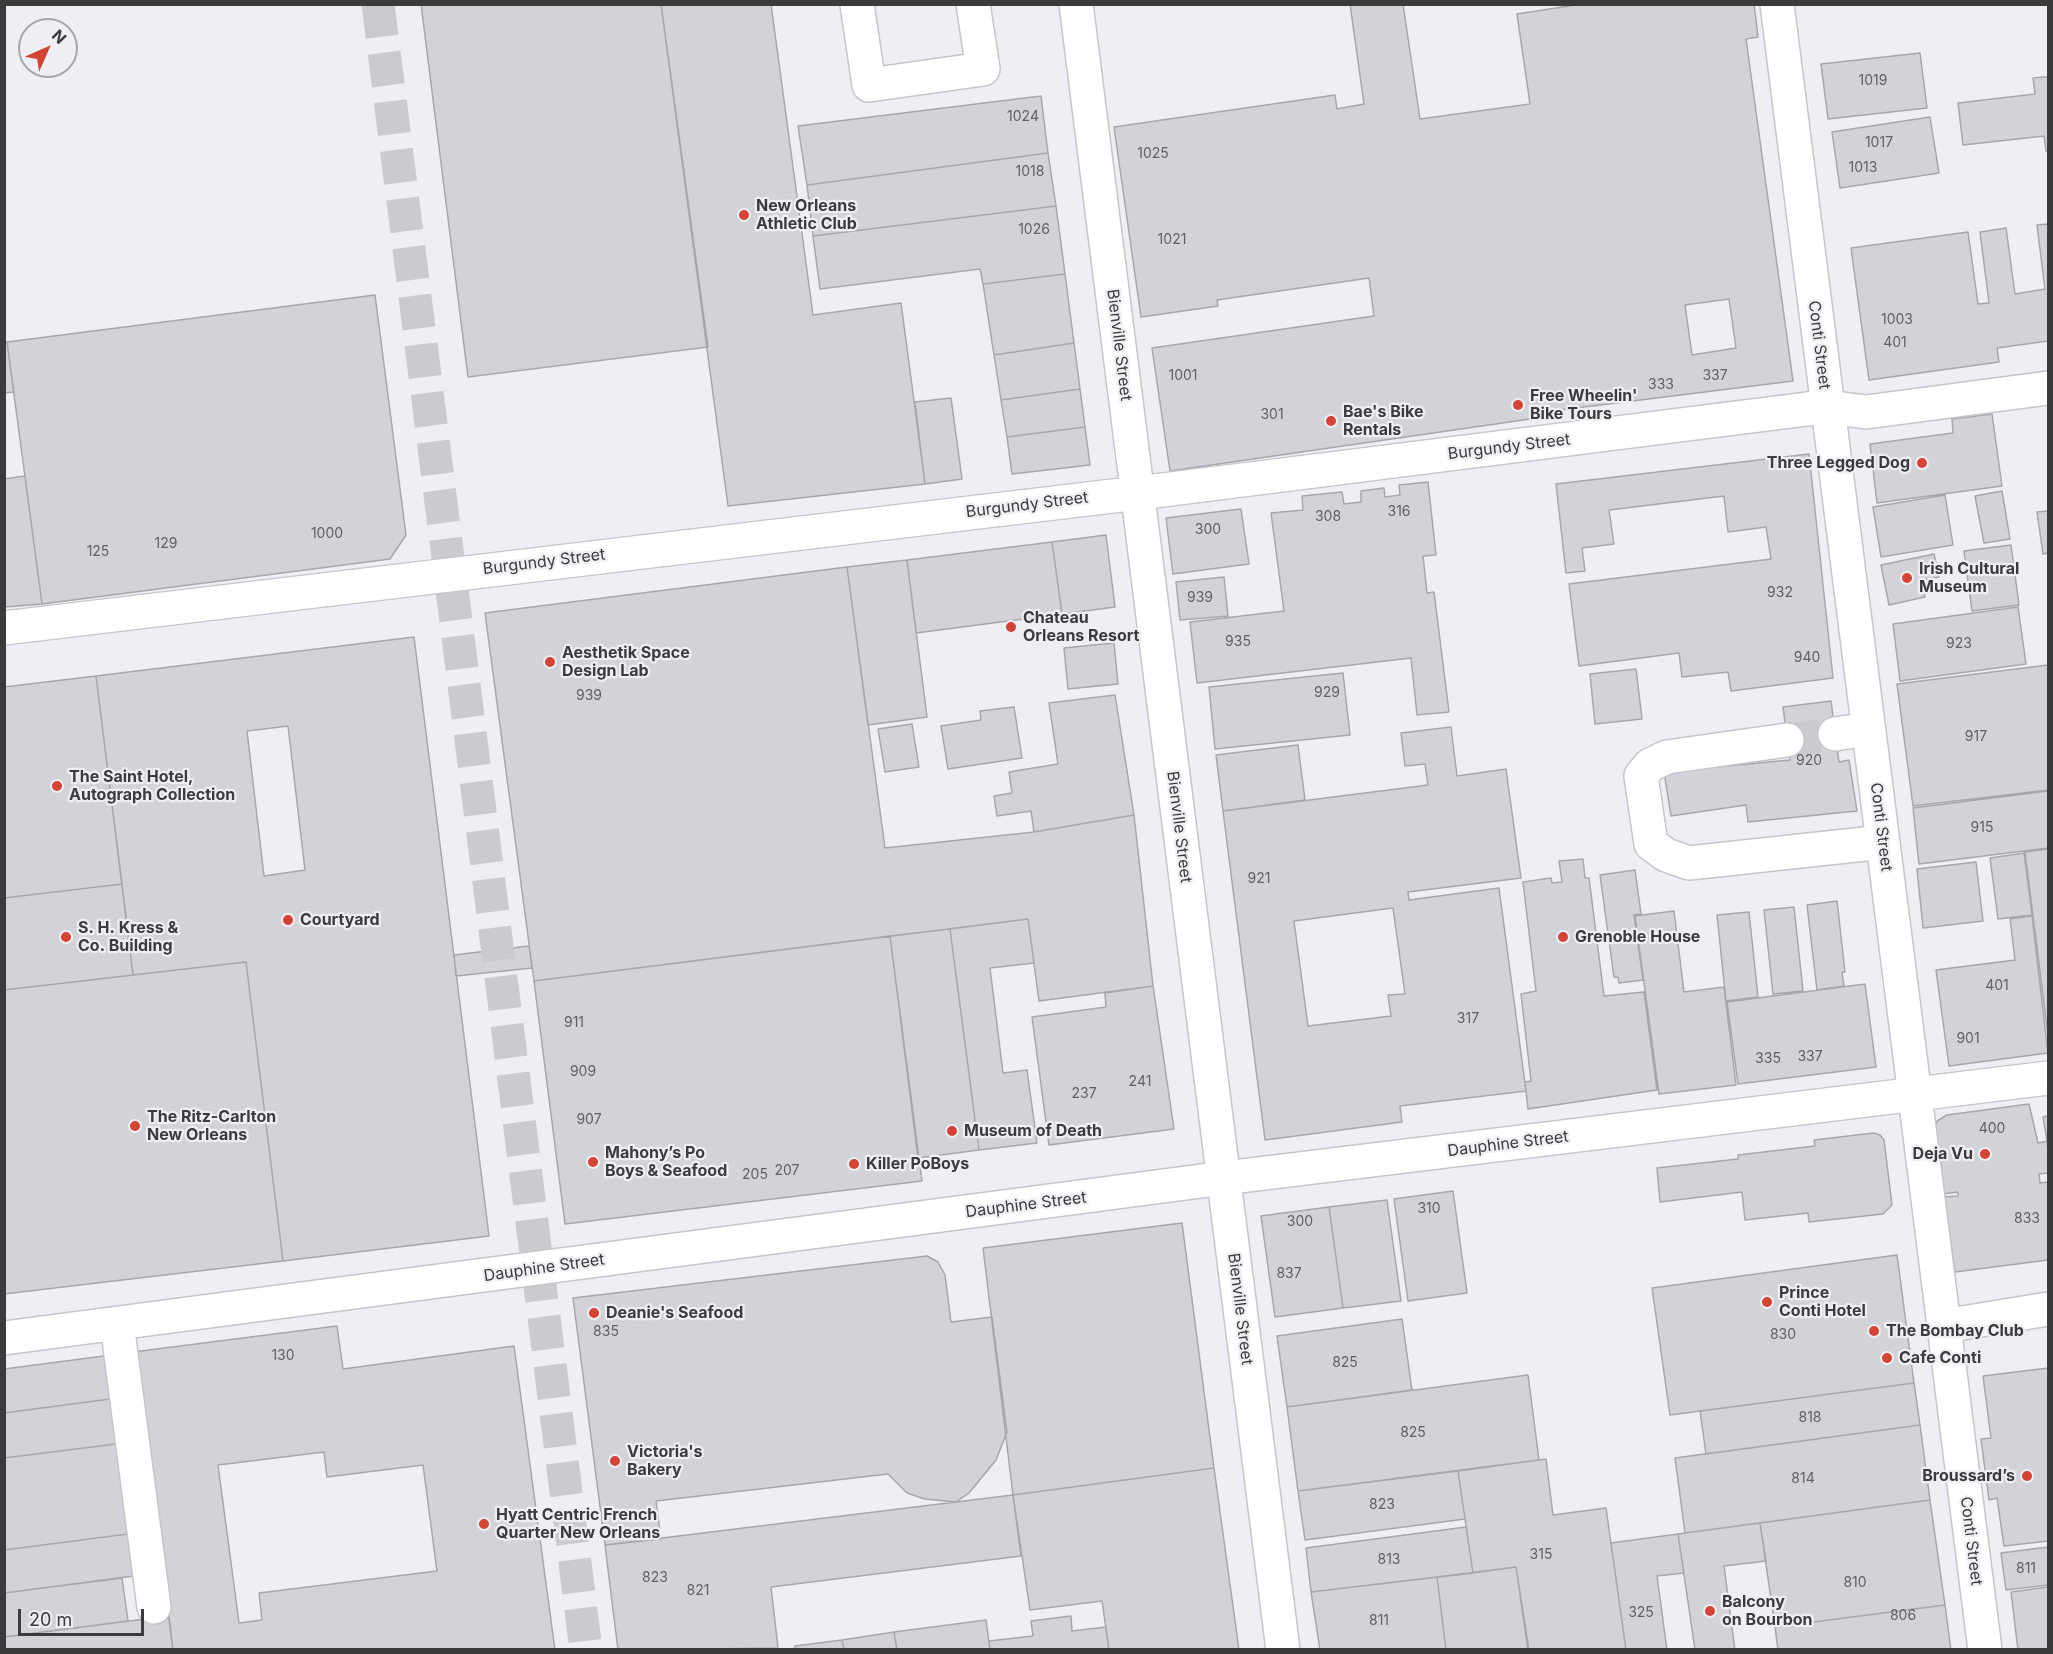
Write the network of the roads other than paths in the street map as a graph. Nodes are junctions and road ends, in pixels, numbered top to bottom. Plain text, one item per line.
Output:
1 (857, 4) edge
2 (973, 4) edge
3 (1076, 4) edge
4 (1777, 4) edge
5 (2049, 388) edge
6 (1827, 407) junction
7 (1137, 492) junction
8 (4, 628) edge
9 (1868, 729) junction
10 (1835, 734) tunnel mouth
11 (1787, 740) tunnel mouth
12 (1882, 842) junction
13 (2049, 1078) edge
14 (1914, 1094) junction
15 (1224, 1179) junction
16 (2049, 1309) edge
17 (117, 1324) junction
18 (1944, 1326) junction
19 (4, 1338) edge
20 (154, 1607) dead end
21 (1283, 1650) edge
22 (1985, 1650) edge

1 - 2 street
3 - 7 street, Bienville Street
4 - 6 street, Conti Street
5 - 6 street, Burgundy Street
6 - 7 street, Burgundy Street
6 - 9 street, Conti Street
7 - 8 street, Burgundy Street
7 - 15 street, Bienville Street
9 - 10 street
9 - 12 street, Conti Street
11 - 12 street
12 - 14 street, Conti Street
13 - 14 street, Dauphine Street
14 - 15 street, Dauphine Street
14 - 18 street, Conti Street
15 - 17 street, Dauphine Street
15 - 21 street, Bienville Street
16 - 18 street
17 - 19 street, Dauphine Street
17 - 20 street
18 - 22 street, Conti Street

